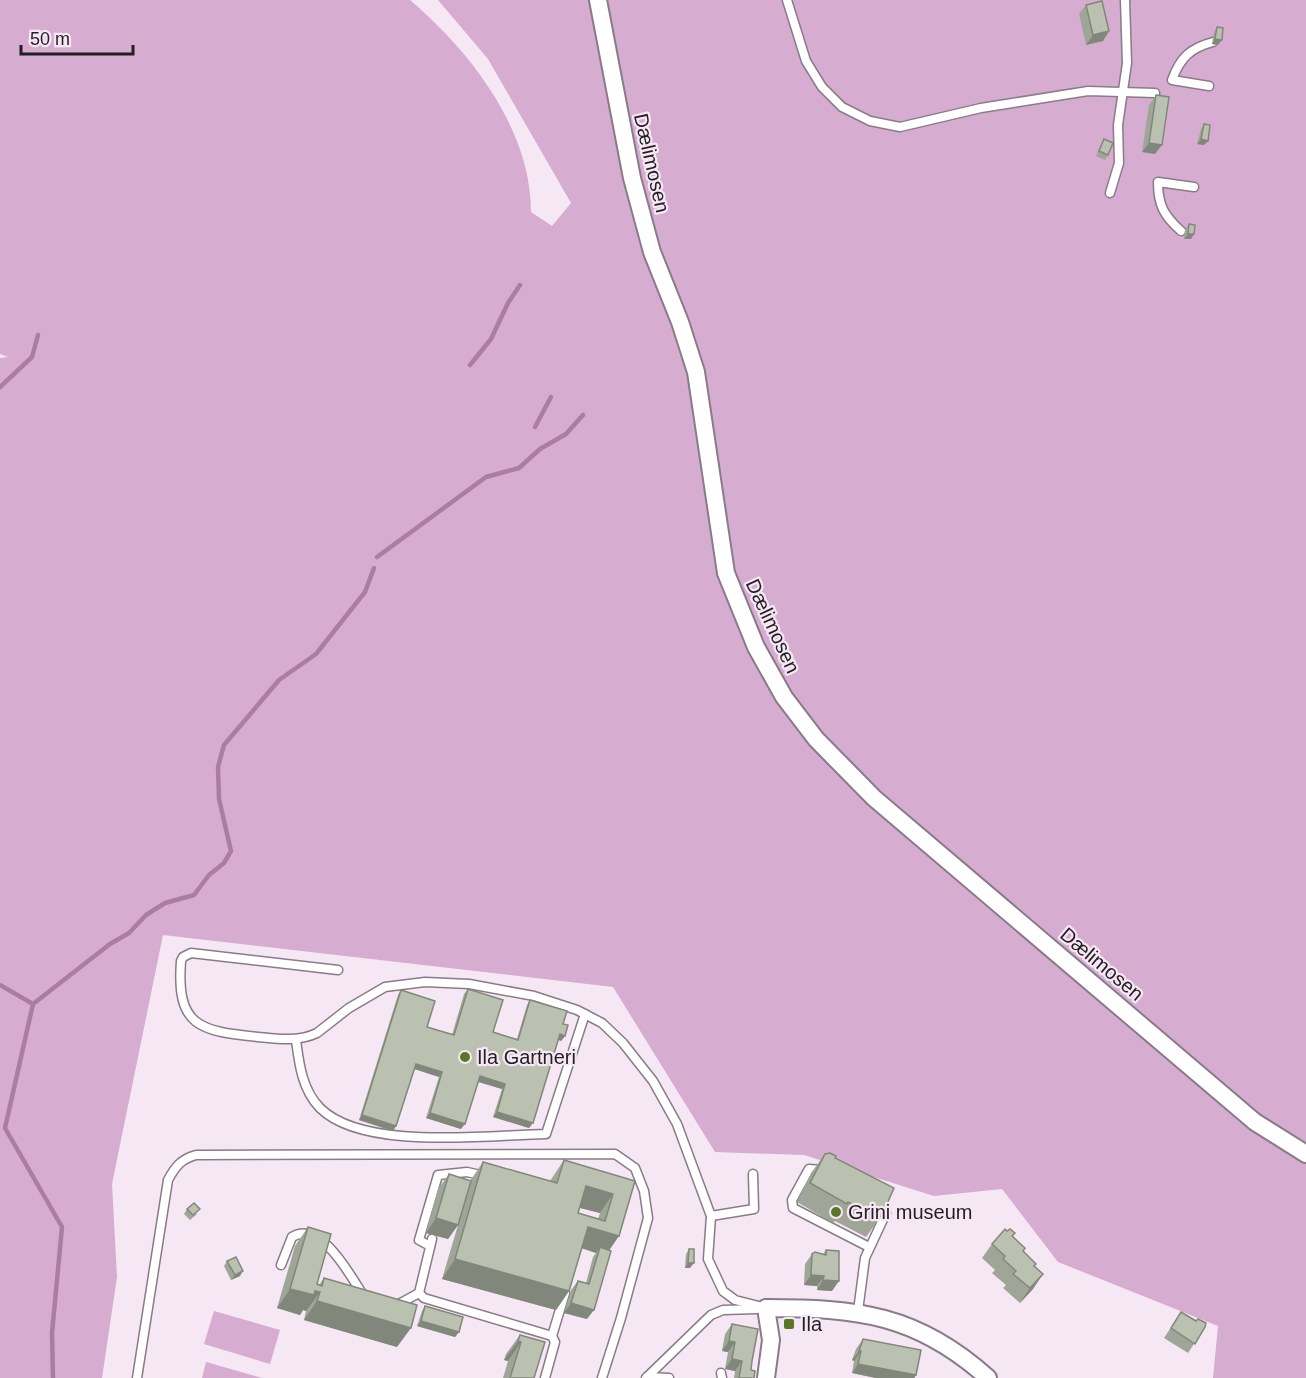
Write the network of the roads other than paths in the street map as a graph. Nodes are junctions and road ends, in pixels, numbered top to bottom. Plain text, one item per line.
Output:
1 (598, 0) edge
2 (786, 0) edge
3 (1125, 0) edge
4 (1213, 42) edge
5 (1209, 86) dead end
6 (1124, 92) junction
7 (1155, 93) edge
8 (1194, 187) dead end
9 (1110, 193) dead end
10 (1181, 231) dead end
11 (338, 970) dead end
12 (585, 1014) junction
13 (296, 1040) junction
14 (1306, 1154) edge
15 (753, 1174) dead end
16 (830, 1174) edge
17 (499, 1181) edge
18 (872, 1194) edge
19 (711, 1216) junction
20 (869, 1247) junction
21 (281, 1265) dead end
22 (567, 1285) edge
23 (419, 1293) junction
24 (373, 1302) edge
25 (388, 1306) edge
26 (766, 1308) junction
27 (858, 1311) junction
28 (552, 1336) junction
29 (137, 1378) edge
30 (545, 1378) edge
31 (602, 1378) edge
32 (646, 1378) edge
33 (669, 1378) edge
34 (766, 1378) edge
35 (988, 1378) edge

1 - 14 street, Dælimosen
2 - 6 lane
3 - 6 lane
4 - 5 lane
6 - 7 lane
6 - 9 lane
8 - 10 lane
11 - 13 lane
12 - 13 lane
12 - 13 lane
12 - 19 lane
15 - 19 lane
16 - 20 lane
17 - 23 lane
18 - 20 lane
19 - 26 lane
20 - 27 lane
21 - 24 lane
22 - 28 lane
23 - 25 lane
23 - 28 lane
26 - 27 street
26 - 32 lane
26 - 34 street
27 - 35 street
28 - 30 lane
29 - 31 lane
32 - 33 lane

